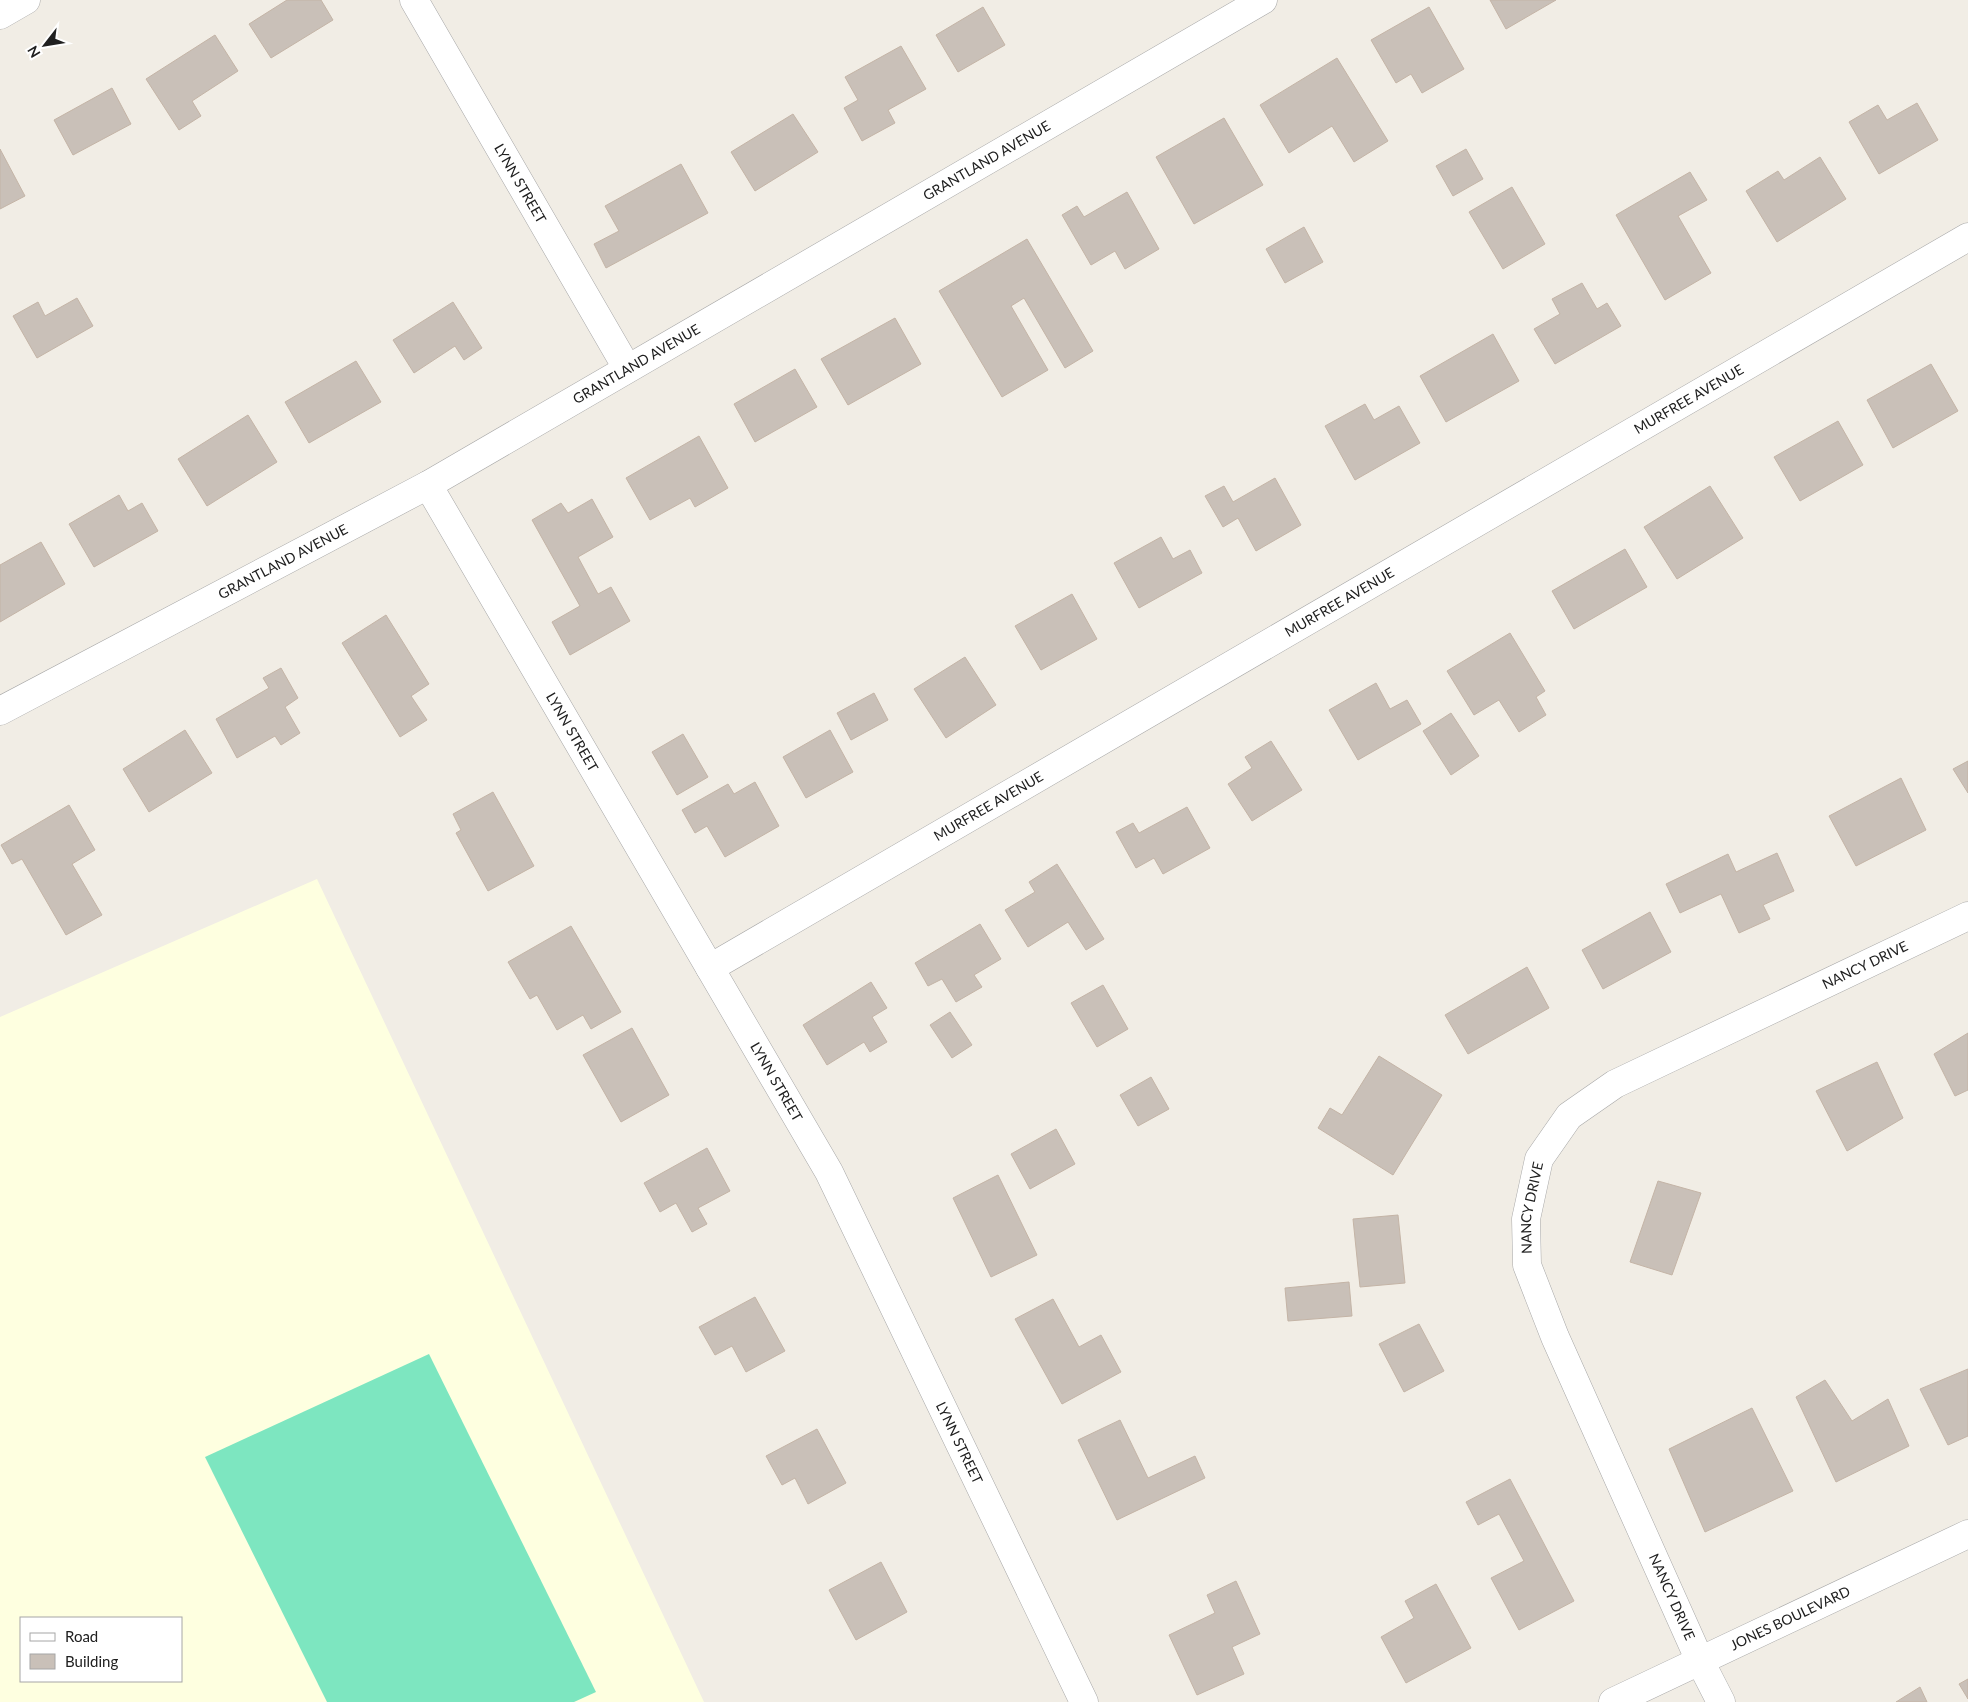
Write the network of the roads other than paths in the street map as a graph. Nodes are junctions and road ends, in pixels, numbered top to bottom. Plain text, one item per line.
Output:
1 (26, 0) edge
2 (414, 0) edge
3 (1263, 0) edge
4 (0, 15) edge
5 (1968, 237) edge
6 (628, 368) junction
7 (428, 485) junction
8 (0, 711) edge
9 (1968, 916) edge
10 (710, 968) junction
11 (1968, 1534) edge
12 (1700, 1661) junction
13 (1084, 1702) edge
14 (1613, 1702) edge
15 (1721, 1702) edge

1 - 4 street
2 - 6 street, LYNN STREET
3 - 6 street, GRANTLAND AVENUE
5 - 10 street, MURFREE AVENUE
6 - 7 street, GRANTLAND AVENUE
7 - 8 street, GRANTLAND AVENUE
7 - 10 street, LYNN STREET
9 - 12 street, NANCY DRIVE
10 - 13 street, LYNN STREET
11 - 12 street, JONES BOULEVARD
12 - 14 street, JONES BOULEVARD
12 - 15 street, NANCY DRIVE

